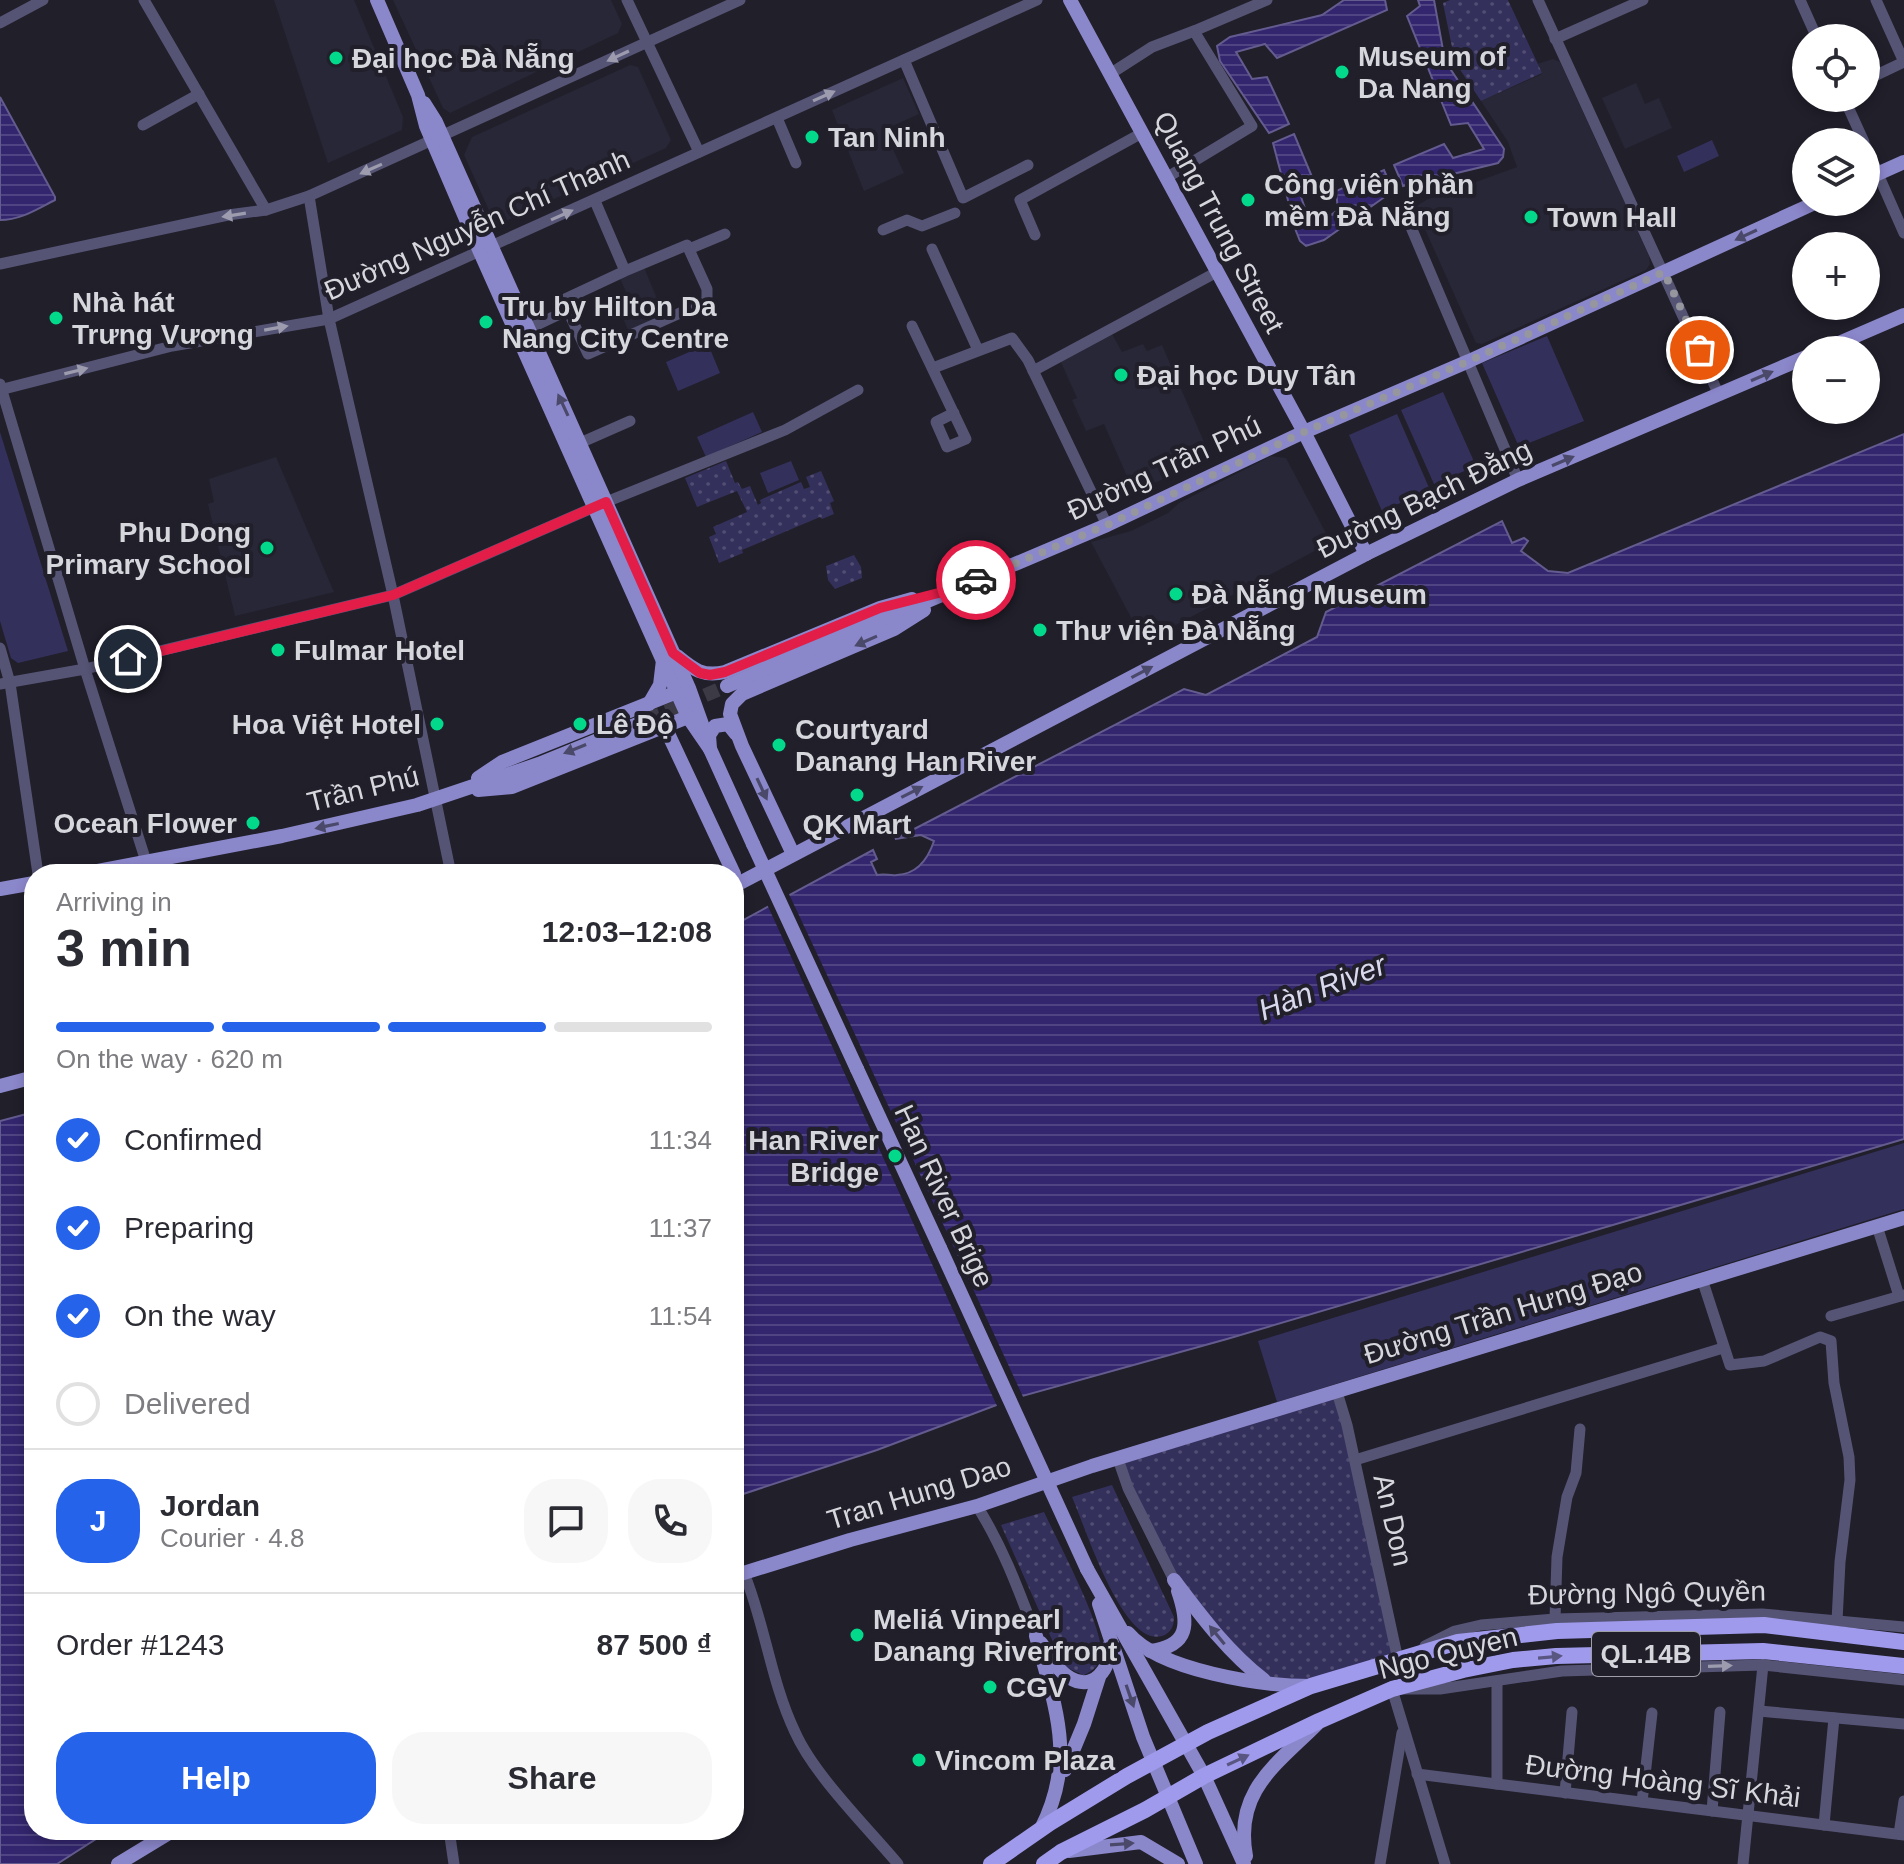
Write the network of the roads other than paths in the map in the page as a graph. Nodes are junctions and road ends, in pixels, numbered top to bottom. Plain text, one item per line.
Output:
1 (43, 0) edge
2 (144, 0) edge
3 (377, 0) edge
4 (627, 0) edge
5 (740, 0) edge
6 (1037, 0) edge
7 (1070, 0) edge
8 (1267, 0) edge
9 (1538, 0) edge
10 (1643, 0) edge
11 (1876, 0) edge
12 (1802, 1) edge
13 (0, 23) edge
14 (1811, 24) edge
15 (1194, 31) junction
16 (1555, 39) junction
17 (647, 43) junction
18 (904, 60) junction
19 (1880, 73) edge
20 (1110, 74) junction
21 (199, 94) junction
22 (777, 118) junction
23 (143, 125) dead end
24 (1142, 133) junction
25 (438, 139) junction
26 (699, 152) junction
27 (1904, 162) edge
28 (796, 163) dead end
29 (1028, 165) dead end
30 (1880, 172) edge
31 (1166, 178) junction
32 (1880, 190) edge
33 (309, 196) junction
34 (595, 201) junction
35 (266, 210) junction
36 (955, 213) dead end
37 (1405, 213) dead end
38 (1792, 213) edge
39 (883, 230) dead end
40 (1904, 233) edge
41 (725, 234) dead end
42 (1035, 235) dead end
43 (688, 247) junction
44 (932, 249) dead end
45 (485, 250) junction
46 (0, 264) edge
47 (625, 271) junction
48 (1217, 272) junction
49 (1664, 272) junction
50 (568, 310) junction
51 (1904, 315) edge
52 (329, 319) junction
53 (912, 326) dead end
54 (528, 329) junction
55 (1855, 336) edge
56 (978, 350) junction
57 (1469, 361) junction
58 (1792, 363) edge
59 (933, 368) junction
60 (1033, 371) junction
61 (1, 387) edge
62 (858, 390) dead end
63 (1719, 395) junction
64 (954, 413) dead end
65 (630, 421) dead end
66 (1304, 432) junction
67 (580, 443) junction
68 (1518, 480) junction
69 (600, 504) junction
70 (1107, 525) junction
71 (1366, 554) junction
72 (958, 588) junction
73 (393, 595) junction
74 (0, 648) edge
75 (668, 656) junction
76 (85, 669) junction
77 (5, 683) edge
78 (727, 686) tunnel mouth
79 (677, 692) junction
80 (649, 704) junction
81 (688, 717) junction
82 (647, 720) tunnel mouth
83 (665, 727) junction
84 (742, 746) junction
85 (710, 749) junction
86 (457, 791) junction
87 (434, 799) junction
88 (793, 854) junction
89 (36, 864) edge
90 (146, 864) edge
91 (170, 864) edge
92 (449, 864) edge
93 (728, 864) edge
94 (744, 875) edge
95 (24, 885) edge
96 (0, 889) edge
97 (24, 1080) edge
98 (0, 1086) edge
99 (1904, 1218) edge
100 (1877, 1226) junction
101 (1702, 1279) junction
102 (1901, 1296) edge
103 (1831, 1316) dead end
104 (1723, 1348) junction
105 (1337, 1392) junction
106 (1580, 1429) dead end
107 (1118, 1459) junction
108 (1355, 1460) junction
109 (977, 1506) junction
110 (744, 1572) edge
111 (1174, 1580) junction
112 (744, 1582) edge
113 (1555, 1619) junction
114 (1110, 1621) junction
115 (1837, 1621) junction
116 (1904, 1627) edge
117 (1036, 1636) junction
118 (1904, 1642) edge
119 (1150, 1651) junction
120 (1398, 1660) junction
121 (1763, 1665) junction
122 (1904, 1666) edge
123 (1099, 1677) junction
124 (1904, 1680) edge
125 (1497, 1681) junction
126 (1267, 1682) junction
127 (1311, 1686) junction
128 (1392, 1689) junction
129 (1759, 1711) junction
130 (1572, 1712) dead end
131 (1720, 1712) dead end
132 (1652, 1713) dead end
133 (1834, 1718) junction
134 (1319, 1721) junction
135 (1904, 1724) edge
136 (1403, 1728) junction
137 (1186, 1744) junction
138 (1153, 1763) junction
139 (1417, 1774) junction
140 (1204, 1776) junction
141 (1497, 1784) junction
142 (1058, 1787) junction
143 (1565, 1793) junction
144 (1170, 1796) junction
145 (1904, 1801) edge
146 (1642, 1802) junction
147 (1712, 1811) junction
148 (1748, 1816) junction
149 (1824, 1825) junction
150 (1040, 1830) junction
151 (1901, 1835) edge
152 (158, 1840) edge
153 (450, 1840) edge
154 (1050, 1861) edge
155 (118, 1864) edge
156 (454, 1864) edge
157 (898, 1864) edge
158 (991, 1864) edge
159 (1178, 1864) edge
160 (1196, 1864) edge
161 (1246, 1864) edge
162 (1380, 1864) edge
163 (1445, 1864) edge
164 (1743, 1864) edge

1 - 13 street
2 - 21 street
3 - 25 main road
4 - 17 street
5 - 17 street
6 - 18 street, Đường Nguyễn Chí Thanh
7 - 20 main road, Quang Trung Street
8 - 15 street
9 - 16 street
10 - 16 street
11 - 19 street
12 - 14 street
15 - 20 street
15 - 31 street
16 - 49 street
17 -> 25 street
17 - 26 street
22 -> 18 street, Đường Nguyễn Chí Thanh
18 - 29 street
20 - 24 main road, Quang Trung Street
21 - 23 street
21 - 35 street
22 - 26 street, Đường Nguyễn Chí Thanh
22 - 28 street
24 - 31 main road, Quang Trung Street
24 - 42 street
25 -> 33 street
25 - 45 main road
26 - 34 street, Đường Nguyễn Chí Thanh
27 - 30 main road
31 - 48 main road, Quang Trung Street
32 - 40 street
33 - 35 street
33 - 52 street
45 -> 34 street, Đường Nguyễn Chí Thanh
34 - 47 street
35 -> 46 street
36 - 39 street
37 - 57 street
38 -> 49 main road, Đường Trần Phú
41 - 43 street
43 - 47 street
43 - 50 street
44 - 56 street
45 - 52 street, Đường Nguyễn Chí Thanh
45 - 54 main road
45 - 69 main road
47 - 50 street
48 - 60 street
48 - 66 main road, Quang Trung Street
49 - 57 main road, Đường Trần Phú
49 - 63 street
50 - 54 street
51 - 55 main road
61 -> 52 street, Đường Nguyễn Chí Thanh
52 - 73 street
53 - 59 street
67 -> 54 main road
56 - 59 street
56 - 60 street
57 - 66 main road, Đường Trần Phú
57 - 68 street
63 -> 58 main road, Đường Bạch Đằng
59 - 64 street
60 - 70 street
61 - 76 street
62 - 69 street
68 -> 63 main road, Đường Bạch Đằng
65 - 67 street
66 - 70 main road, Đường Trần Phú
66 - 71 main road, Quang Trung Street
67 - 69 main road
68 - 71 main road, Đường Bạch Đằng
69 - 73 street
69 - 75 main road
70 - 72 main road, Đường Trần Phú
88 -> 71 main road, Đường Bạch Đằng
72 - 75 main road
72 - 78 main road, Đường Trần Phú
72 -> 84 main road
73 - 76 street
73 - 87 street
74 - 77 street
75 - 79 main road
75 - 80 main road
75 - 85 main road
76 - 77 street
76 - 90 street
77 - 89 street
79 - 80 main road
79 - 81 main road
80 - 86 main road
81 - 83 main road
81 - 85 main road
82 -> 86 main road, Trần Phú
83 - 86 main road
83 - 93 main road
84 - 85 main road
84 -> 88 main road
85 - 114 main road, Han River Brige, bridge
86 - 87 main road, Trần Phú
87 -> 91 main road, Trần Phú
87 - 92 street
88 - 94 main road, Đường Bạch Đằng
95 - 96 main road
97 - 98 main road
99 - 100 main road, Đường Trần Hưng Đạo
100 - 101 main road, Đường Trần Hưng Đạo
100 - 102 street
101 - 104 street
101 - 105 main road, Đường Trần Hưng Đạo
102 - 103 street
104 - 108 street
104 - 115 street
105 - 107 main road, Đường Trần Hưng Đạo
105 - 108 street, An Don
106 - 113 street
107 - 109 main road, Tran Hung Dao
107 - 111 street
108 - 120 street, An Don
109 - 110 main road, Tran Hung Dao
109 - 117 street
111 - 119 main road
126 -> 111 main road
112 - 157 street
113 - 115 street, Đường Ngô Quyền
113 - 120 street, Đường Ngô Quyền
114 - 119 main road
114 - 123 main road
114 - 137 main road
114 -> 138 main road
115 - 116 street, Đường Ngô Quyền
117 - 123 main road
117 - 142 main road
118 - 120 highway, Ngo Quyen / QL.14B
119 - 126 main road
120 - 127 highway, Ngo Quyen / QL.14B
121 - 124 street
125 -> 121 street
121 - 129 street
128 -> 122 highway, Ngo Quyen / QL.14B
123 - 142 main road
125 - 128 street
125 - 141 street
126 - 127 main road
127 - 137 highway, Ngo Quyen / QL.14B
128 - 134 highway, Ngo Quyen / QL.14B
128 - 136 street
129 - 133 street
129 - 148 street
130 - 143 street
131 - 147 street
132 - 146 street
133 - 135 street
133 - 149 street
140 -> 134 highway, Ngo Quyen / QL.14B
134 - 161 main road
136 - 139 street
136 - 162 street
137 - 138 highway, Ngo Quyen / QL.14B
137 - 140 main road
138 - 144 main road
138 - 150 highway, QL.14B
139 - 141 street, Đường Hoàng Sĩ Khải
139 - 163 street
140 - 144 highway, Ngo Quyen / QL.14B
140 - 161 main road
141 - 143 street, Đường Hoàng Sĩ Khải
142 - 150 main road
143 - 146 street, Đường Hoàng Sĩ Khải
144 - 154 highway, Ngo Quyen / QL.14B
144 - 160 main road
145 - 151 street
146 - 147 street, Đường Hoàng Sĩ Khải
147 - 148 street, Đường Hoàng Sĩ Khải
148 - 149 street, Đường Hoàng Sĩ Khải
148 - 164 street
149 - 151 street, Đường Hoàng Sĩ Khải
150 - 158 highway, QL.14B
152 - 155 main road
153 - 156 street
154 -> 159 main road

